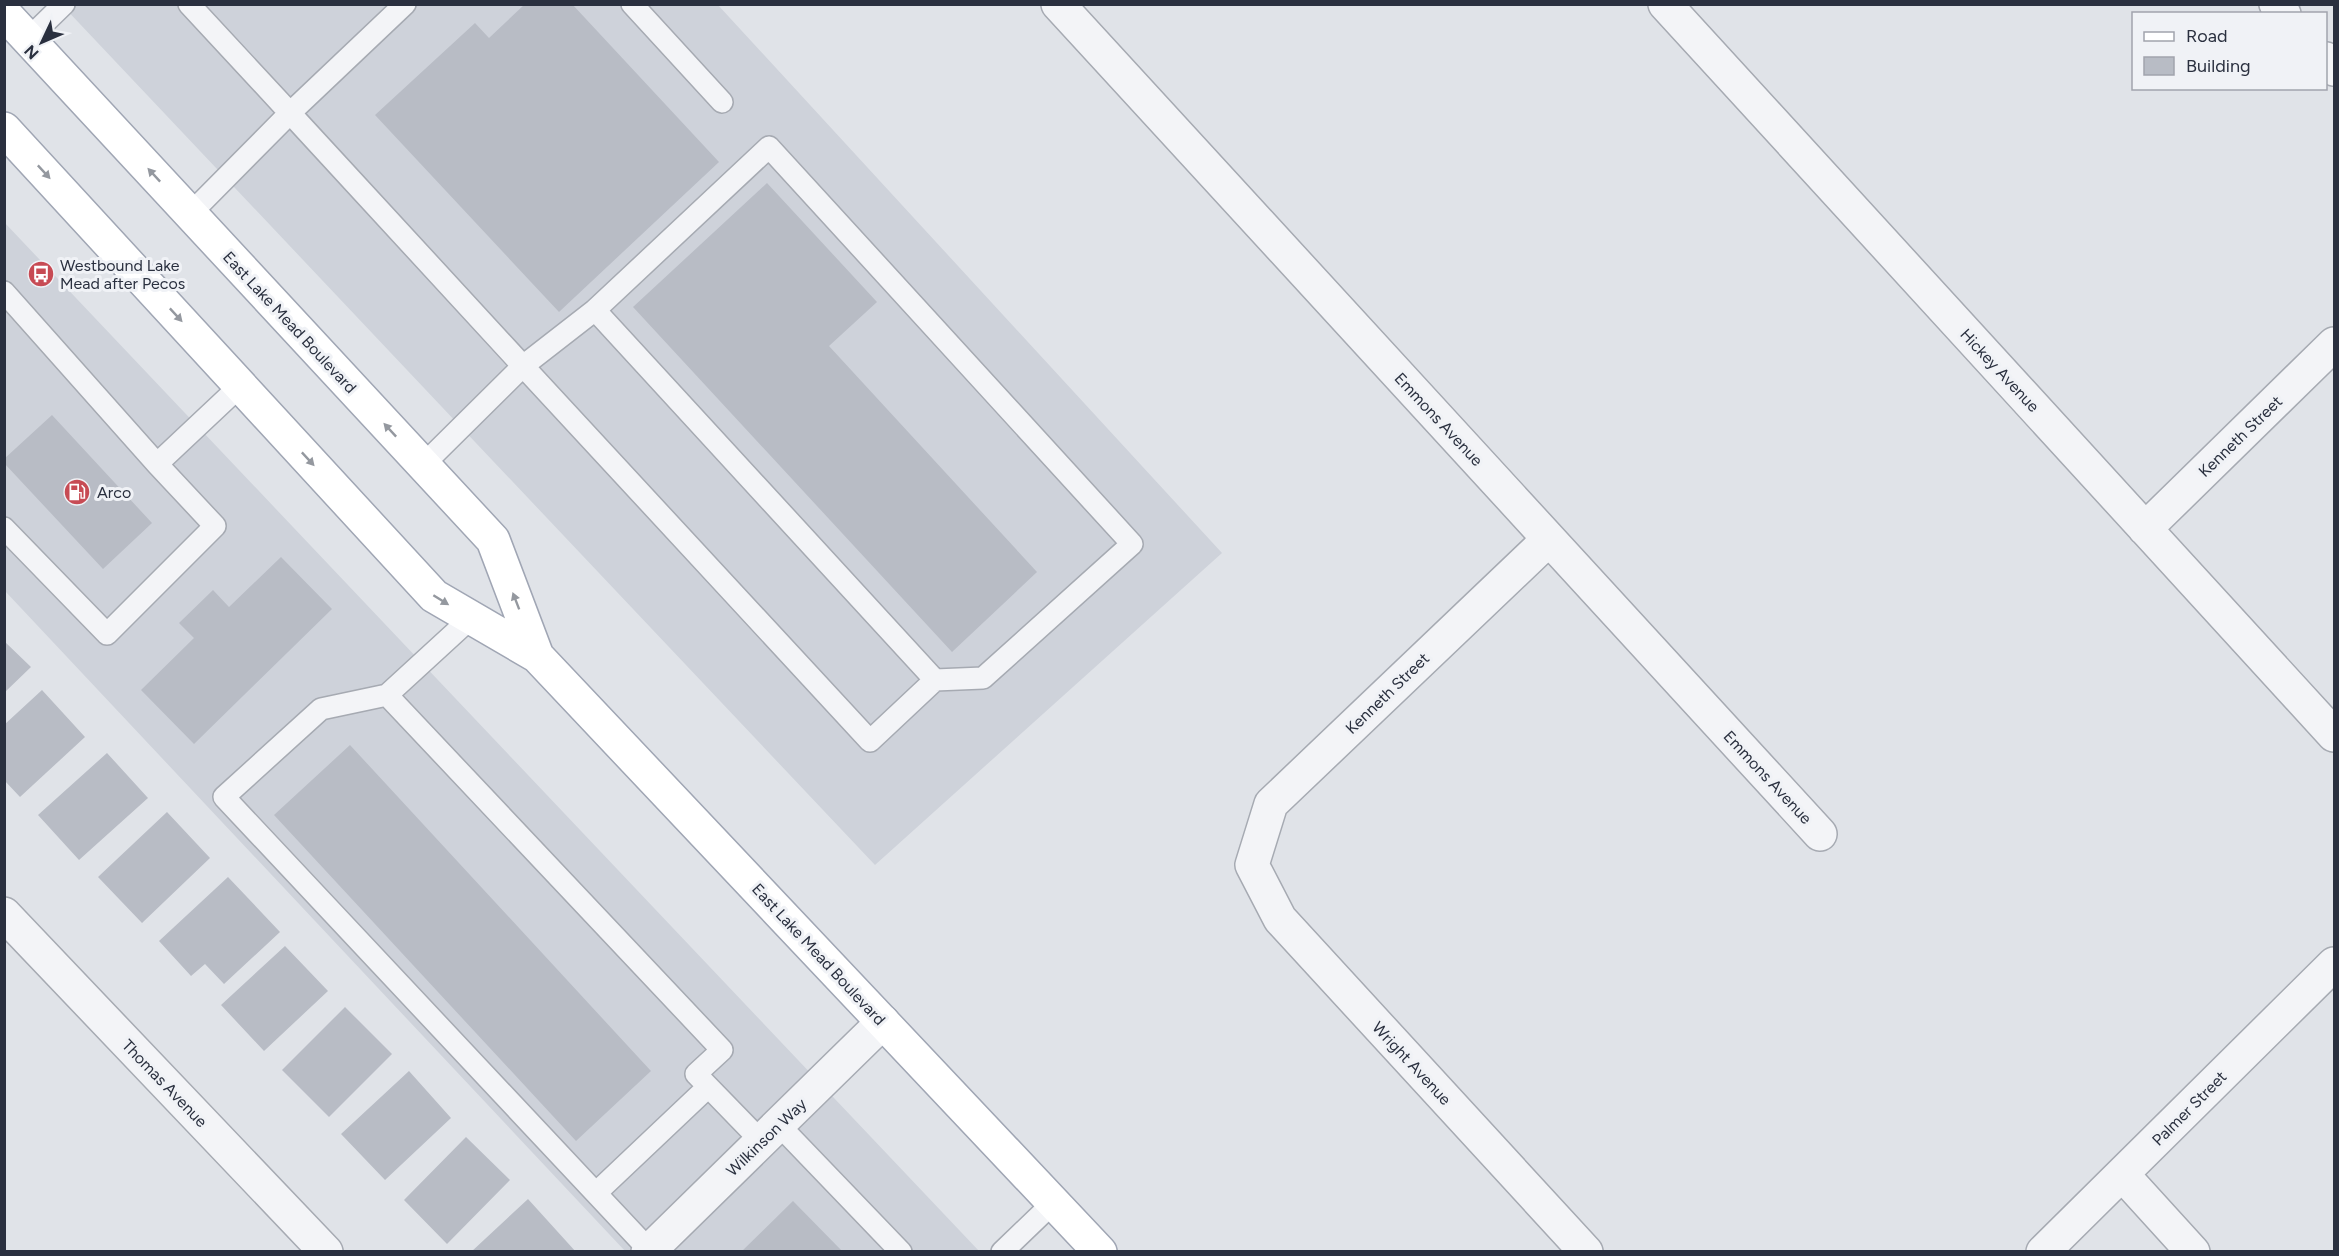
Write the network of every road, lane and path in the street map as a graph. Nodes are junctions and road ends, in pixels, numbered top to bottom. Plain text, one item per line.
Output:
1 (64, 4) edge
2 (189, 4) edge
3 (405, 4) edge
4 (632, 4) edge
5 (1058, 4) edge
6 (1665, 4) edge
7 (4, 13) edge
8 (28, 39) junction
9 (722, 102) dead end
10 (290, 113) junction
11 (4, 129) edge
12 (190, 214) junction
13 (4, 292) edge
14 (595, 310) junction
15 (2334, 344) edge
16 (523, 366) junction
17 (240, 386) junction
18 (157, 464) junction
19 (423, 465) junction
20 (4, 528) edge
21 (2145, 529) junction
22 (1549, 539) junction
23 (471, 618) junction
24 (537, 656) junction
25 (935, 680) junction
26 (387, 695) junction
27 (2334, 735) edge
28 (1820, 834) dead end
29 (1252, 865) joint
30 (4, 914) edge
31 (2334, 964) edge
32 (883, 1022) junction
33 (708, 1087) junction
34 (770, 1133) junction
35 (2122, 1174) junction
36 (596, 1193) junction
37 (1053, 1202) junction
38 (326, 1251) edge
39 (650, 1251) edge
40 (901, 1251) edge
41 (1002, 1251) edge
42 (1100, 1251) edge
43 (1586, 1251) edge
44 (2043, 1251) edge
45 (2193, 1251) edge

1 - 8 lane
2 - 10 lane
3 - 10 lane
4 - 9 lane
5 - 22 street, Emmons Avenue
6 - 21 street, Hickey Avenue
7 - 8 main road, East Lake Mead Boulevard
12 -> 8 main road, East Lake Mead Boulevard
10 - 12 lane
10 - 16 lane
11 -> 17 main road, East Lake Mead Boulevard
19 -> 12 main road, East Lake Mead Boulevard
13 - 18 lane
14 - 16 lane
14 - 25 lane
14 - 25 lane
15 - 21 street, Kenneth Street
16 - 19 lane
16 - 25 lane
17 - 18 lane
17 -> 23 main road, East Lake Mead Boulevard
18 - 20 lane
24 -> 19 main road, East Lake Mead Boulevard
21 - 27 street, Hickey Avenue
22 - 28 street, Emmons Avenue
22 - 29 street, Kenneth Street
23 - 24 main road, East Lake Mead Boulevard
23 - 26 lane
24 - 32 main road, East Lake Mead Boulevard
26 - 33 lane
26 - 36 lane
29 - 43 street, Wright Avenue
30 - 38 street, Thomas Avenue
31 - 35 street, Palmer Street
32 - 34 street, Wilkinson Way
32 - 37 main road, East Lake Mead Boulevard
33 - 34 lane
33 - 36 lane
34 - 39 street, Wilkinson Way
34 - 40 lane
35 - 44 street, Palmer Street
35 - 45 street
36 - 39 lane
37 - 41 lane
37 - 42 main road, East Lake Mead Boulevard

